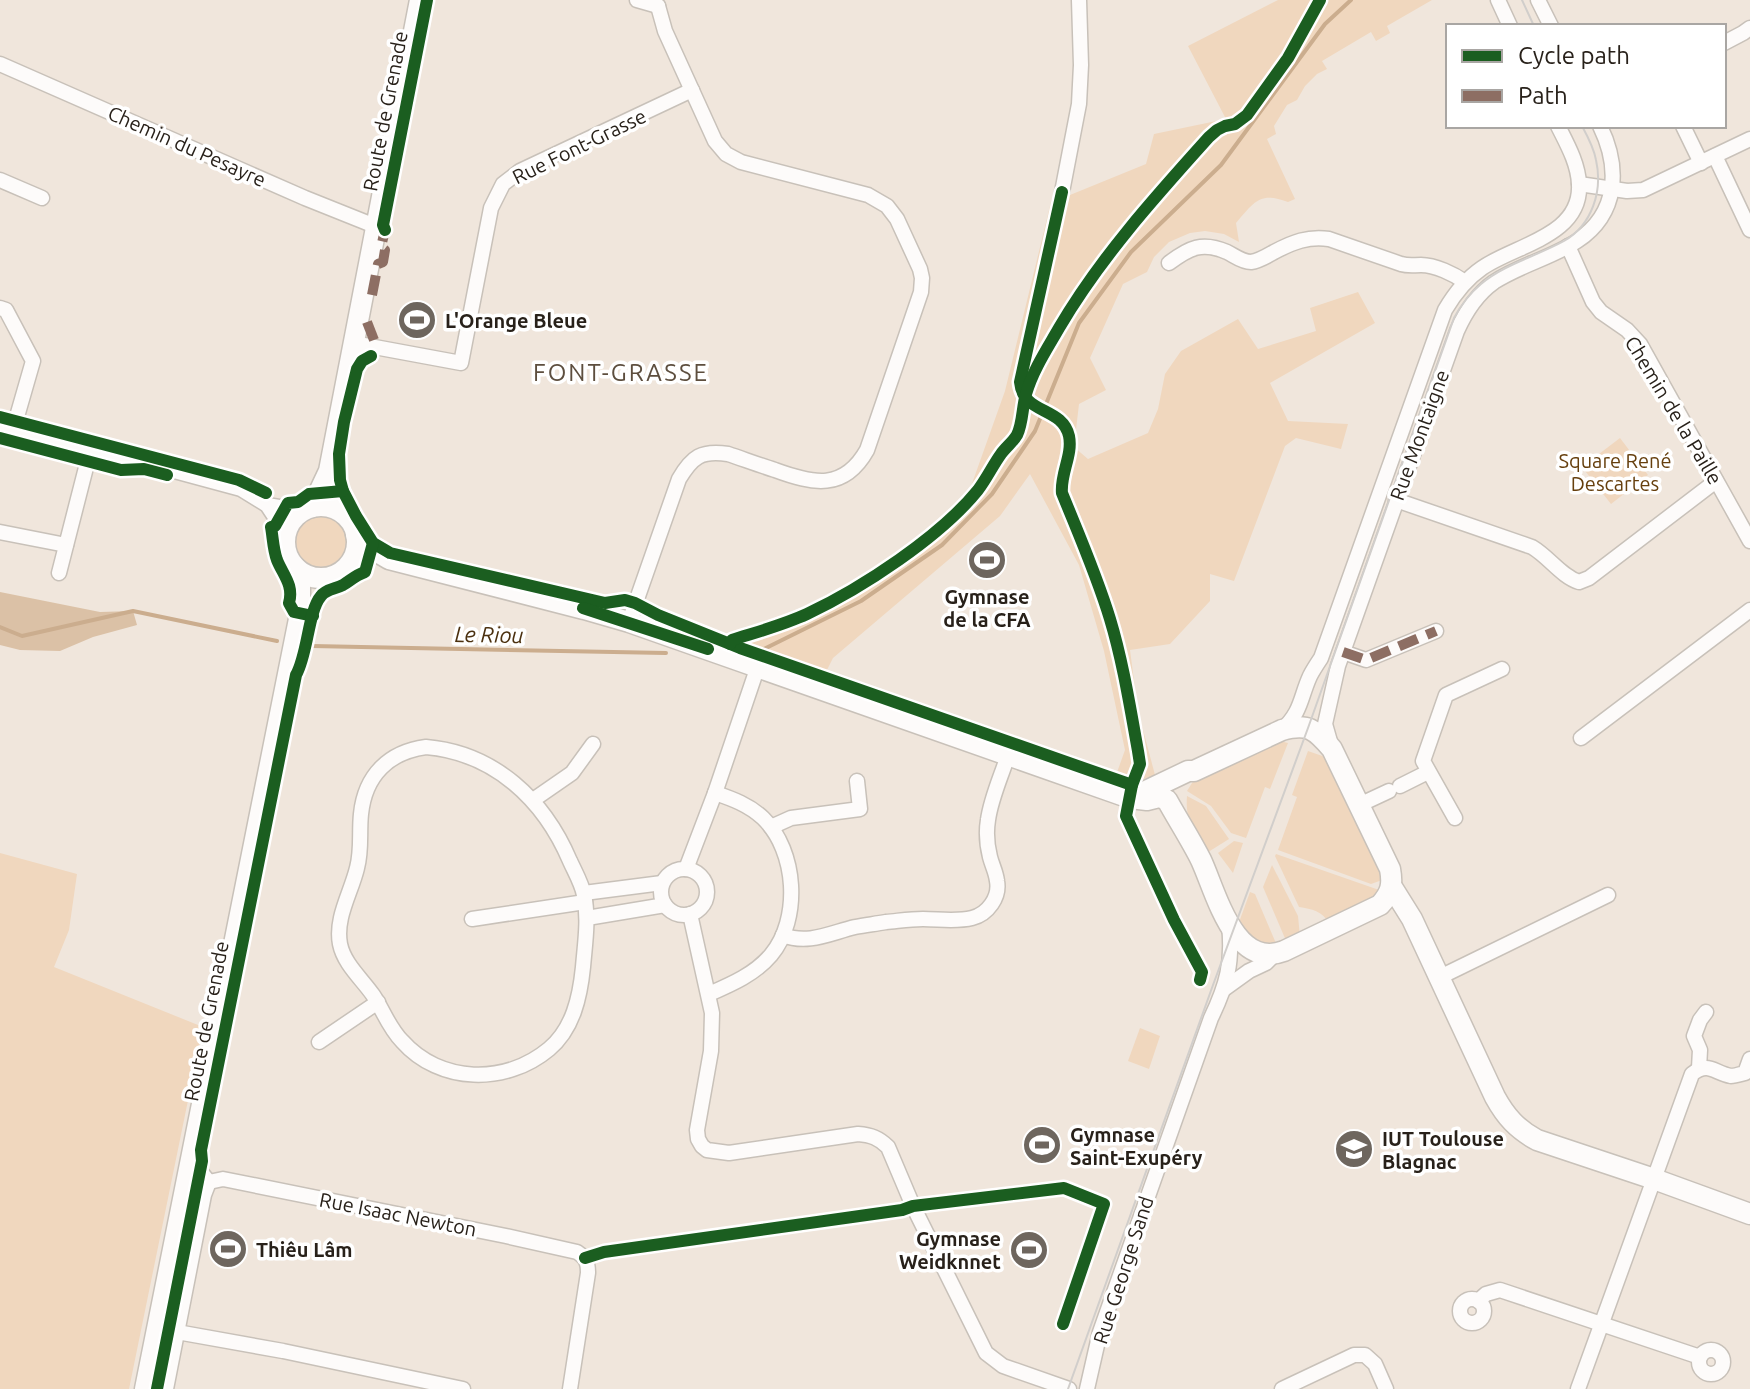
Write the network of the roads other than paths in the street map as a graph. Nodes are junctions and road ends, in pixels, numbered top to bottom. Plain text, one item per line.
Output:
1 (420, 0) edge
2 (637, 0) edge
3 (1079, 0) edge
4 (1498, 0) edge
5 (1538, 0) edge
6 (662, 3) edge
7 (1509, 24) edge
8 (1550, 24) edge
9 (1750, 28) edge
10 (1726, 42) edge
11 (0, 64) edge
12 (692, 90) junction
13 (1559, 128) edge
14 (1601, 128) edge
15 (1684, 128) edge
16 (1750, 139) edge
17 (1715, 156) junction
18 (1701, 163) junction
19 (0, 180) edge
20 (1579, 184) junction
21 (1613, 189) junction
22 (1062, 192) dead end
23 (42, 198) dead end
24 (375, 226) junction
25 (1750, 230) edge
26 (1568, 246) junction
27 (1169, 263) dead end
28 (1465, 282) junction
29 (0, 308) edge
30 (353, 343) junction
31 (7, 425) edge
32 (91, 448) junction
33 (329, 471) junction
34 (1716, 481) junction
35 (1396, 500) junction
36 (267, 505) junction
37 (308, 509) junction
38 (342, 513) junction
39 (0, 532) edge
40 (286, 534) junction
41 (356, 535) junction
42 (1750, 541) edge
43 (66, 545) junction
44 (389, 559) junction
45 (349, 565) junction
46 (295, 567) junction
47 (59, 573) dead end
48 (324, 578) junction
49 (1750, 610) edge
50 (300, 614) junction
51 (629, 622) junction
52 (1436, 631) dead end
53 (1343, 652) junction
54 (758, 666) junction
55 (1502, 669) dead end
56 (1282, 730) junction
57 (1581, 738) dead end
58 (593, 744) dead end
59 (1332, 749) junction
60 (1008, 755) junction
61 (1194, 771) junction
62 (1428, 772) junction
63 (857, 781) dead end
64 (715, 793) junction
65 (1144, 797) junction
66 (533, 800) junction
67 (1359, 805) junction
68 (1455, 818) dead end
69 (1180, 824) junction
70 (771, 827) junction
71 (686, 869) junction
72 (662, 883) junction
73 (1392, 887) junction
74 (1608, 895) dead end
75 (585, 898) junction
76 (665, 905) junction
77 (1380, 905) junction
78 (1404, 908) junction
79 (690, 914) junction
80 (587, 918) junction
81 (472, 919) dead end
82 (1229, 925) junction
83 (783, 935) junction
84 (1275, 954) junction
85 (1440, 977) junction
86 (1224, 989) junction
87 (709, 994) junction
88 (378, 1002) junction
89 (1706, 1012) dead end
90 (319, 1042) dead end
91 (1699, 1068) junction
92 (1748, 1071) edge
93 (188, 1165) junction
94 (1654, 1179) junction
95 (209, 1182) junction
96 (1750, 1214) edge
97 (1478, 1301) dead end
98 (1602, 1324) junction
99 (177, 1332) junction
100 (1700, 1357) dead end
101 (145, 1389) edge
102 (166, 1389) edge
103 (463, 1389) edge
104 (570, 1389) edge
105 (1069, 1389) edge
106 (1087, 1389) edge
107 (1282, 1389) edge
108 (1386, 1389) edge
109 (1578, 1389) edge

1 - 24 street, Route de Grenade
2 - 6 street
3 - 22 street
4 - 7 street
5 - 8 street
6 - 12 street
9 - 10 street
11 - 24 street, Chemin du Pesayre
12 - 30 street, Rue Font-Grasse
12 - 51 street
13 - 20 street
14 - 21 street
15 - 18 street
16 - 17 street
17 - 18 street
17 - 25 street
18 - 21 street
19 - 23 street
20 - 21 street
20 - 28 street, Rue Montaigne
21 - 26 street, Rue Montaigne
24 - 30 street, Route de Grenade
26 - 34 street, Chemin de la Paille
26 - 35 street, Rue Montaigne
27 - 28 street
28 - 56 street, Rue Montaigne
29 - 31 street
30 - 33 street, Route de Grenade
31 - 32 street
32 - 36 street
32 - 43 street
33 - 37 street
33 - 38 street
34 - 35 street
34 - 42 street, Chemin de la Paille
35 - 53 street, Rue Montaigne
36 - 37 street
36 - 40 street
37 - 38 street
37 - 40 street
38 - 41 street
39 - 43 street
40 - 46 street
41 - 44 street
41 - 45 street
43 - 47 street
44 - 45 street
44 - 51 street
45 - 48 street
46 - 48 street
46 - 50 street
48 - 50 street
49 - 57 street
50 - 93 street, Route de Grenade
51 - 54 street
52 - 53 street
53 - 59 street, Rue Montaigne
54 - 60 street
54 - 64 street
55 - 62 street
56 - 59 street
56 - 61 street
58 - 66 street
59 - 67 street
60 - 65 street
60 - 83 street
61 - 65 street
61 - 69 street
62 - 67 street
62 - 68 street
63 - 70 street
64 - 70 street
64 - 71 street
65 - 69 street
66 - 75 street
66 - 88 street
67 - 73 street
69 - 82 street
70 - 83 street
71 - 72 street
71 - 79 street
72 - 75 street
72 - 76 street
73 - 77 street
73 - 78 street
74 - 85 street
75 - 80 street
75 - 81 street
76 - 79 street
76 - 80 street
77 - 78 street
77 - 84 street
78 - 85 street
79 - 87 street
80 - 88 street
82 - 84 street
82 - 86 street, Rue George Sand
83 - 87 street
84 - 86 street
85 - 94 street
86 - 106 street, Rue George Sand
87 - 105 street
88 - 90 street
89 - 91 street
91 - 92 street
91 - 94 street
93 - 95 street
93 - 101 street, Route de Grenade
94 - 96 street
94 - 98 street
95 - 99 street
95 - 104 street, Rue Isaac Newton
97 - 98 street
98 - 100 street
98 - 109 street
99 - 102 street
99 - 103 street
107 - 108 street

